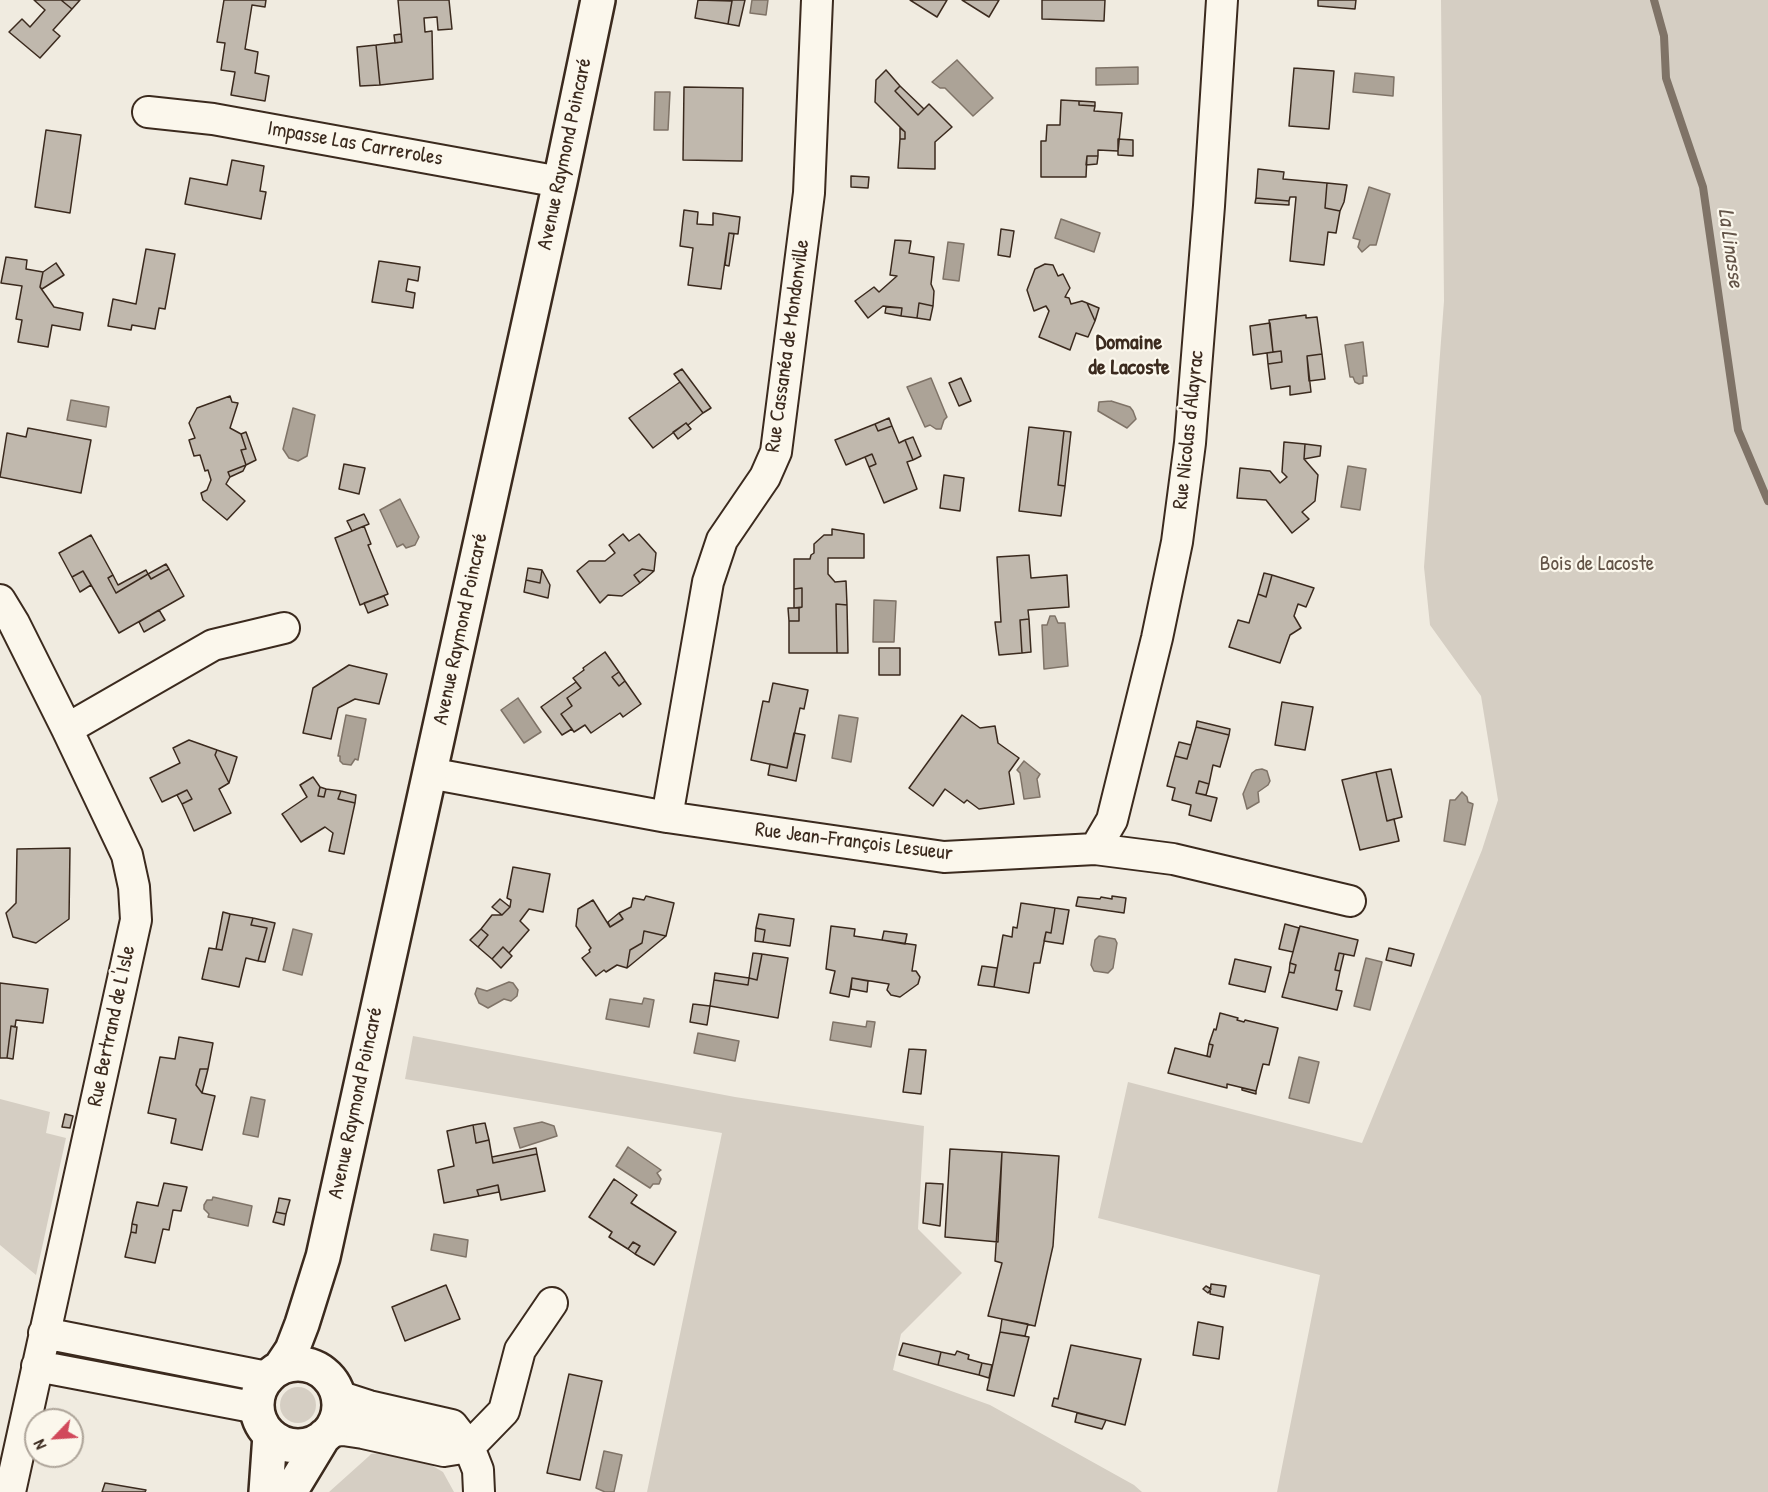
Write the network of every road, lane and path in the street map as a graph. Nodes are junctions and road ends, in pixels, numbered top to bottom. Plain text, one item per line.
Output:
1 (598, 0) edge
2 (817, 0) edge
3 (1222, 0) edge
4 (148, 112) dead end
5 (560, 182) junction
6 (0, 600) edge
7 (284, 628) dead end
8 (68, 729) junction
9 (429, 773) junction
10 (667, 817) junction
11 (1095, 849) junction
12 (1350, 901) dead end
13 (323, 1257) junction
14 (552, 1304) dead end
15 (44, 1333) junction
16 (37, 1366) junction
17 (274, 1372) junction
18 (336, 1390) junction
19 (264, 1423) junction
20 (326, 1434) junction
21 (469, 1447) junction
22 (10, 1492) edge
23 (266, 1492) edge
24 (290, 1492) edge
25 (479, 1492) edge

1 - 5 main road, Avenue Raymond Poincaré
2 - 10 street, Rue Cassanéa de Mondonville
3 - 11 street, Rue Nicolas d'Alayrac
4 - 5 street, Impasse Las Carreroles
5 - 9 main road, Avenue Raymond Poincaré
6 - 8 street, Rue Bertrand de L'Isle
7 - 8 street
8 - 15 street, Rue Bertrand de L'Isle
9 - 10 street, Rue Jean-François Lesueur
9 - 13 main road, Avenue Raymond Poincaré
10 - 11 street, Rue Jean-François Lesueur
11 - 12 street, Rue Jean-François Lesueur
13 - 17 main road, Avenue Raymond Poincaré
13 - 18 main road, Avenue Raymond Poincaré
14 - 21 street
15 - 16 street, Rue Bertrand de L'Isle
15 - 17 street
16 - 19 street
16 - 22 street, Rue Bertrand de L'Isle
17 - 18 main road
17 - 19 main road
18 - 20 main road
18 - 21 street
19 - 20 main road
19 - 23 main road
20 - 21 street
20 - 24 main road
21 - 25 street

